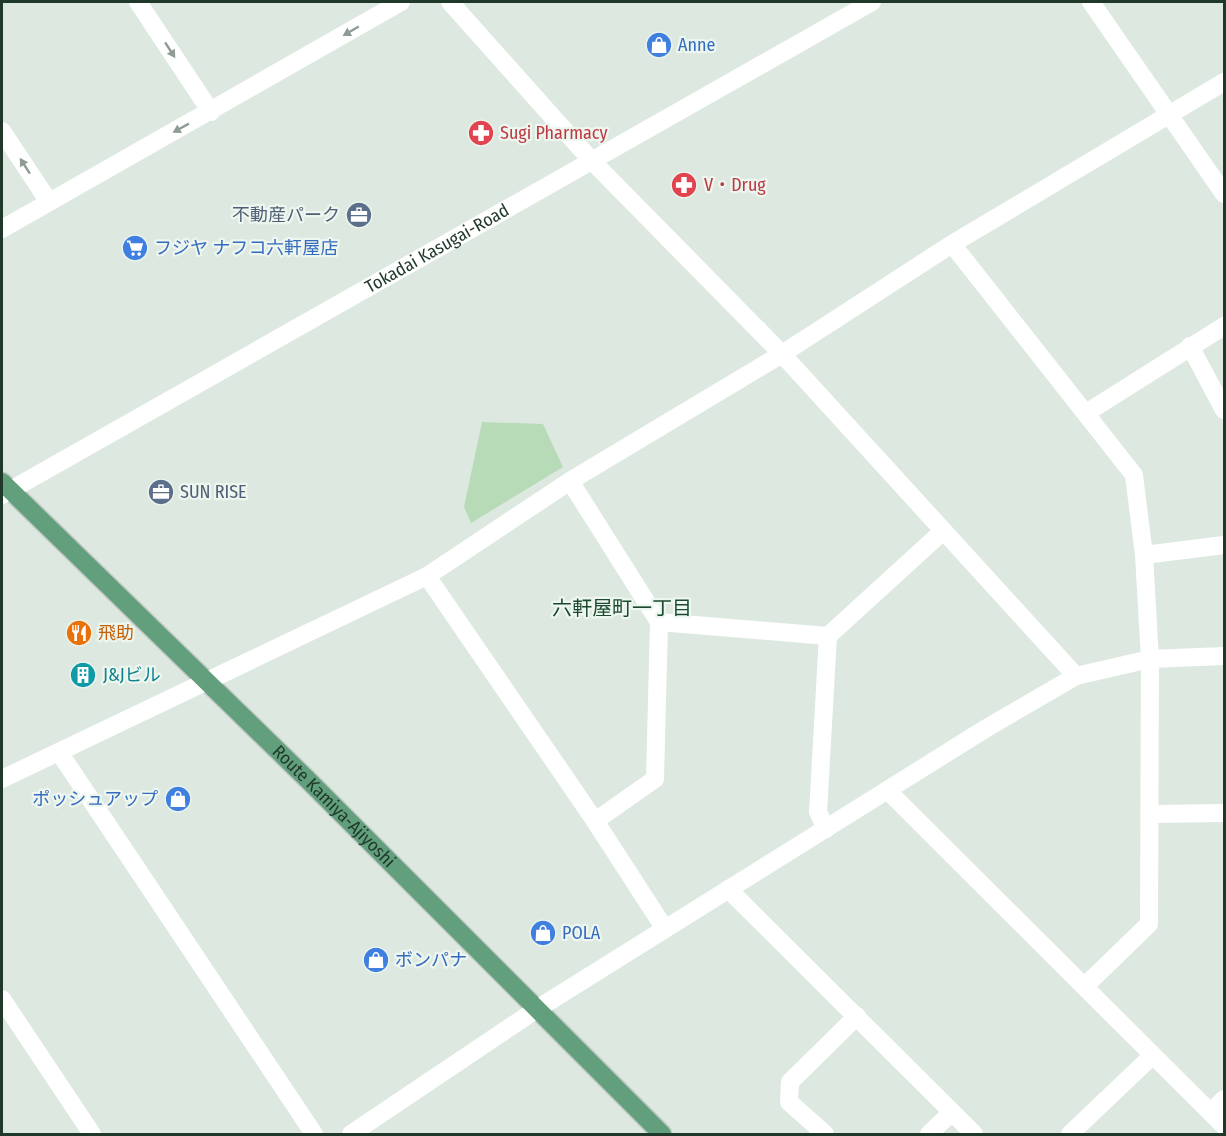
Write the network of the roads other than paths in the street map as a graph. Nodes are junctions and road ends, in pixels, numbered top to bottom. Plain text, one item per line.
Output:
1 (138, 2) edge
2 (401, 2) edge
3 (450, 2) edge
4 (872, 2) edge
5 (1091, 2) edge
6 (1224, 82) edge
7 (210, 112) junction
8 (1168, 117) junction
9 (2, 131) edge
10 (591, 160) junction
11 (1224, 194) edge
12 (49, 202) junction
13 (2, 229) edge
14 (952, 244) junction
15 (1224, 326) edge
16 (1190, 346) junction
17 (782, 354) junction
18 (1224, 410) edge
19 (1086, 413) junction
20 (570, 481) junction
21 (4, 489) edge
22 (942, 532) junction
23 (1224, 545) edge
24 (1144, 555) junction
25 (427, 576) junction
26 (659, 622) junction
27 (828, 636) junction
28 (1224, 656) edge
29 (1150, 659) junction
30 (1076, 676) junction
31 (207, 681) junction
32 (59, 752) junction
33 (2, 779) edge
34 (889, 792) junction
35 (1224, 813) edge
36 (1150, 814) junction
37 (595, 821) junction
38 (826, 829) junction
39 (728, 889) junction
40 (665, 929) junction
41 (1085, 986) junction
42 (2, 999) edge
43 (537, 1009) junction
44 (857, 1016) junction
45 (1152, 1056) junction
46 (1224, 1099) edge
47 (952, 1112) junction
48 (1211, 1112) junction
49 (1224, 1126) edge
50 (92, 1134) edge
51 (314, 1134) edge
52 (351, 1134) edge
53 (662, 1134) edge
54 (825, 1134) edge
55 (929, 1134) edge
56 (974, 1134) edge
57 (1070, 1134) edge

1 -> 7 street
2 -> 7 street
3 - 10 street
4 - 10 street, Tokadai Kasugai-Road
5 - 8 street
6 - 8 street
7 -> 12 street
8 - 11 street
8 - 14 street
12 -> 9 street
10 - 17 street
10 - 21 street, Tokadai Kasugai-Road
12 - 13 street
14 - 17 street
14 - 19 street
15 - 16 street
16 - 18 street
16 - 19 street
17 - 20 street
17 - 22 street
19 - 24 street
20 - 25 street
20 - 26 street
21 - 31 main road, Route Kamiya-Ajiyoshi
22 - 27 street
22 - 30 street
23 - 24 street
24 - 29 street
25 - 31 street
25 - 37 street
26 - 27 street
26 - 37 street
27 - 38 street
28 - 29 street
29 - 30 street
29 - 36 street
30 - 34 street
31 - 32 street
31 - 43 main road, Route Kamiya-Ajiyoshi
32 - 33 street
32 - 51 street
34 - 38 street
34 - 41 street
35 - 36 street
36 - 41 street
37 - 40 street
38 - 39 street
39 - 40 street
39 - 44 street
40 - 43 street
41 - 45 street
42 - 50 street
43 - 52 street
43 - 53 main road, Route Kamiya-Ajiyoshi
44 - 47 street
44 - 54 street
45 - 48 street
45 - 57 street
46 - 48 street
47 - 55 street
47 - 56 street
48 - 49 street

